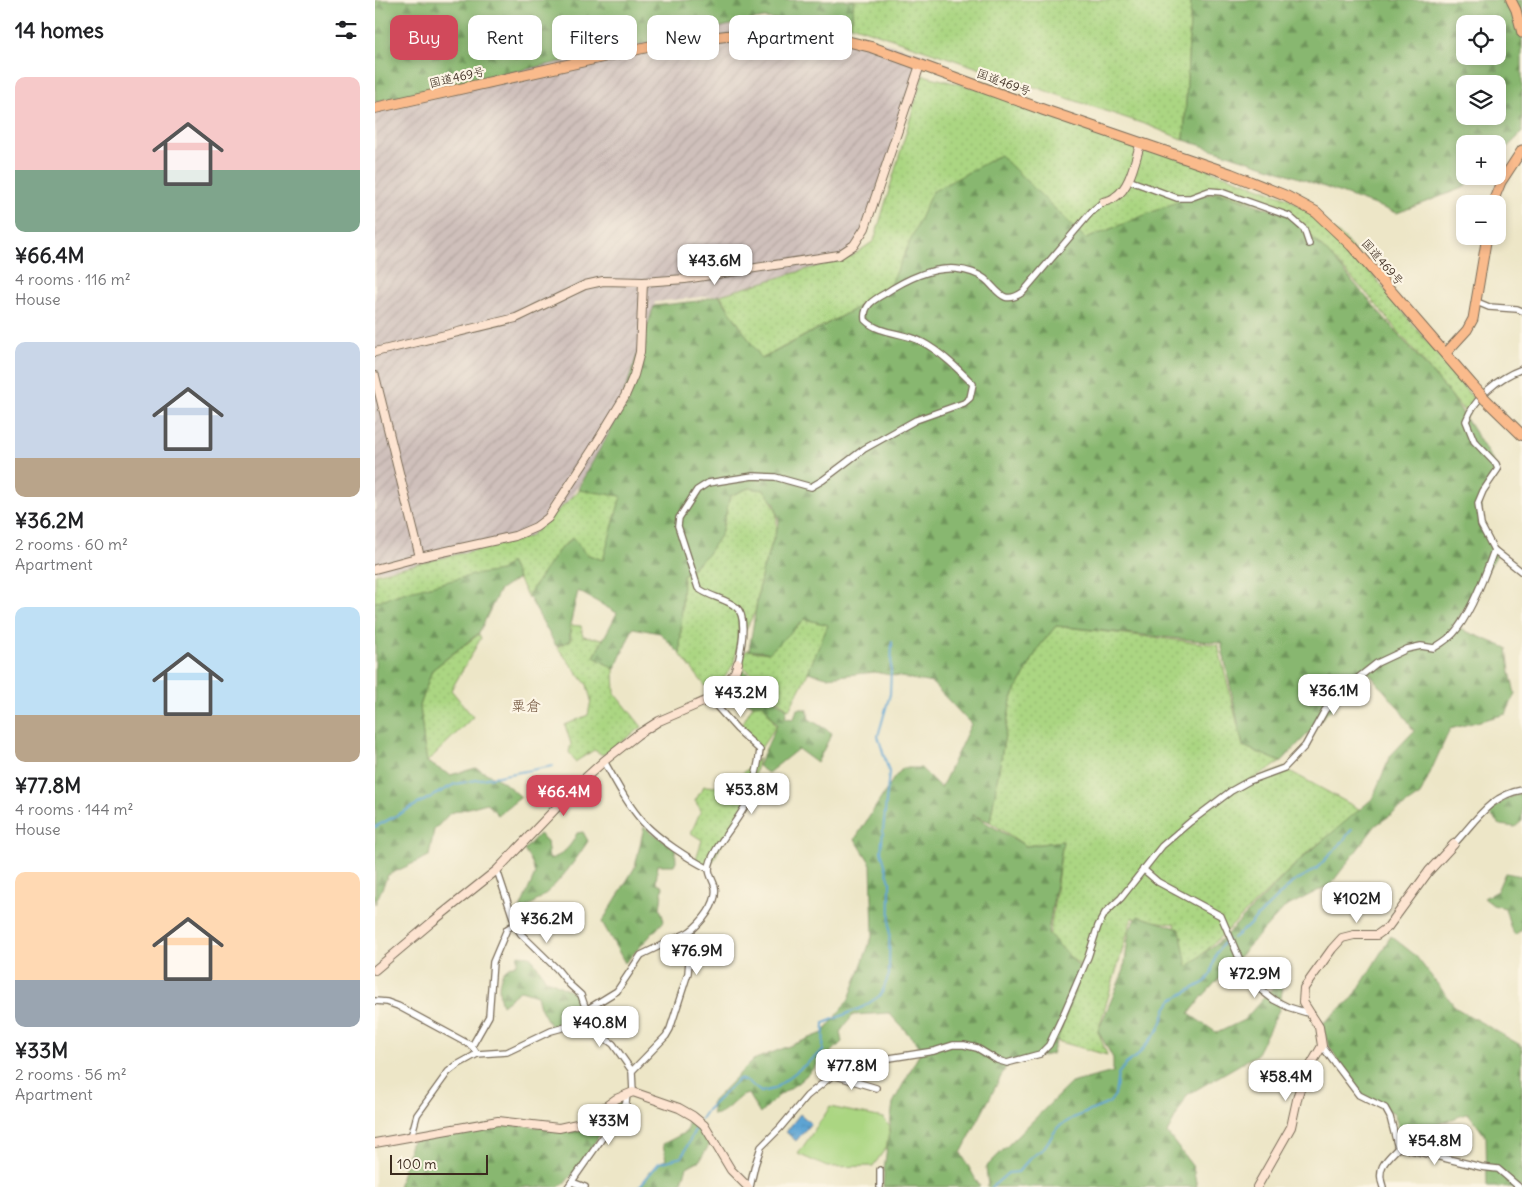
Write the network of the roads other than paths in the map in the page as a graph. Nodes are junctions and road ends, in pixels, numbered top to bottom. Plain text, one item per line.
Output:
1 (1511, 0) edge
2 (1522, 33) edge
3 (920, 65) junction
4 (375, 108) edge
5 (1141, 142) junction
6 (1522, 150) edge
7 (1128, 180) junction
8 (1496, 195) edge
9 (1103, 202) joint
10 (1309, 244) dead end
11 (1486, 245) edge
12 (643, 282) junction
13 (1477, 302) junction
14 (1522, 311) edge
15 (375, 352) edge
16 (1445, 354) junction
17 (1522, 369) edge
18 (375, 376) edge
19 (1522, 435) edge
20 (1494, 550) junction
21 (419, 556) junction
22 (375, 569) edge
23 (1522, 572) edge
24 (738, 663) joint
25 (710, 698) junction
26 (604, 761) junction
27 (1522, 790) edge
28 (1454, 844) joint
29 (497, 870) junction
30 (709, 870) junction
31 (1143, 870) junction
32 (515, 924) junction
33 (689, 932) junction
34 (375, 970) edge
35 (375, 1001) edge
36 (586, 1010) junction
37 (1311, 1014) junction
38 (587, 1017) junction
39 (472, 1046) junction
40 (1322, 1046) junction
41 (477, 1054) junction
42 (632, 1071) junction
43 (833, 1075) junction
44 (876, 1088) dead end
45 (630, 1093) junction
46 (411, 1137) junction
47 (375, 1143) edge
48 (1398, 1148) junction
49 (880, 1170) dead end
50 (570, 1185) edge
51 (585, 1187) edge
52 (749, 1187) edge
53 (880, 1187) edge
54 (1257, 1187) edge
55 (1383, 1187) edge
56 (1519, 1187) edge

1 - 2 main road
3 - 4 highway, 国道469号
3 - 5 highway, 国道469号
3 - 12 street
5 - 7 street
5 - 16 highway, 国道469号
6 - 8 main road
7 - 9 street
7 - 10 street
9 - 24 street
11 - 13 main road
12 - 15 street
12 - 21 street
13 - 14 street
13 - 16 main road
16 - 19 highway, 国道469号, bridge
17 - 20 street
18 - 21 street
20 - 23 street
20 - 31 street
21 - 22 street
24 - 25 street
25 - 26 street
25 - 30 street
26 - 29 street
26 - 30 street
27 - 28 street
28 - 37 street
29 - 32 street
29 - 34 street
30 - 33 street
31 - 37 street
31 - 43 street
32 - 36 street
32 - 39 street
33 - 36 street
33 - 42 street
35 - 39 street
36 - 38 street
37 - 40 street
38 - 41 street
38 - 42 street
39 - 41 street
40 - 48 street
40 - 54 street
41 - 46 street
42 - 45 street
43 - 44 street
43 - 52 street
45 - 46 street
45 - 50 street
45 - 52 street
46 - 47 street
48 - 55 street
48 - 56 street
49 - 53 street
50 - 51 street

